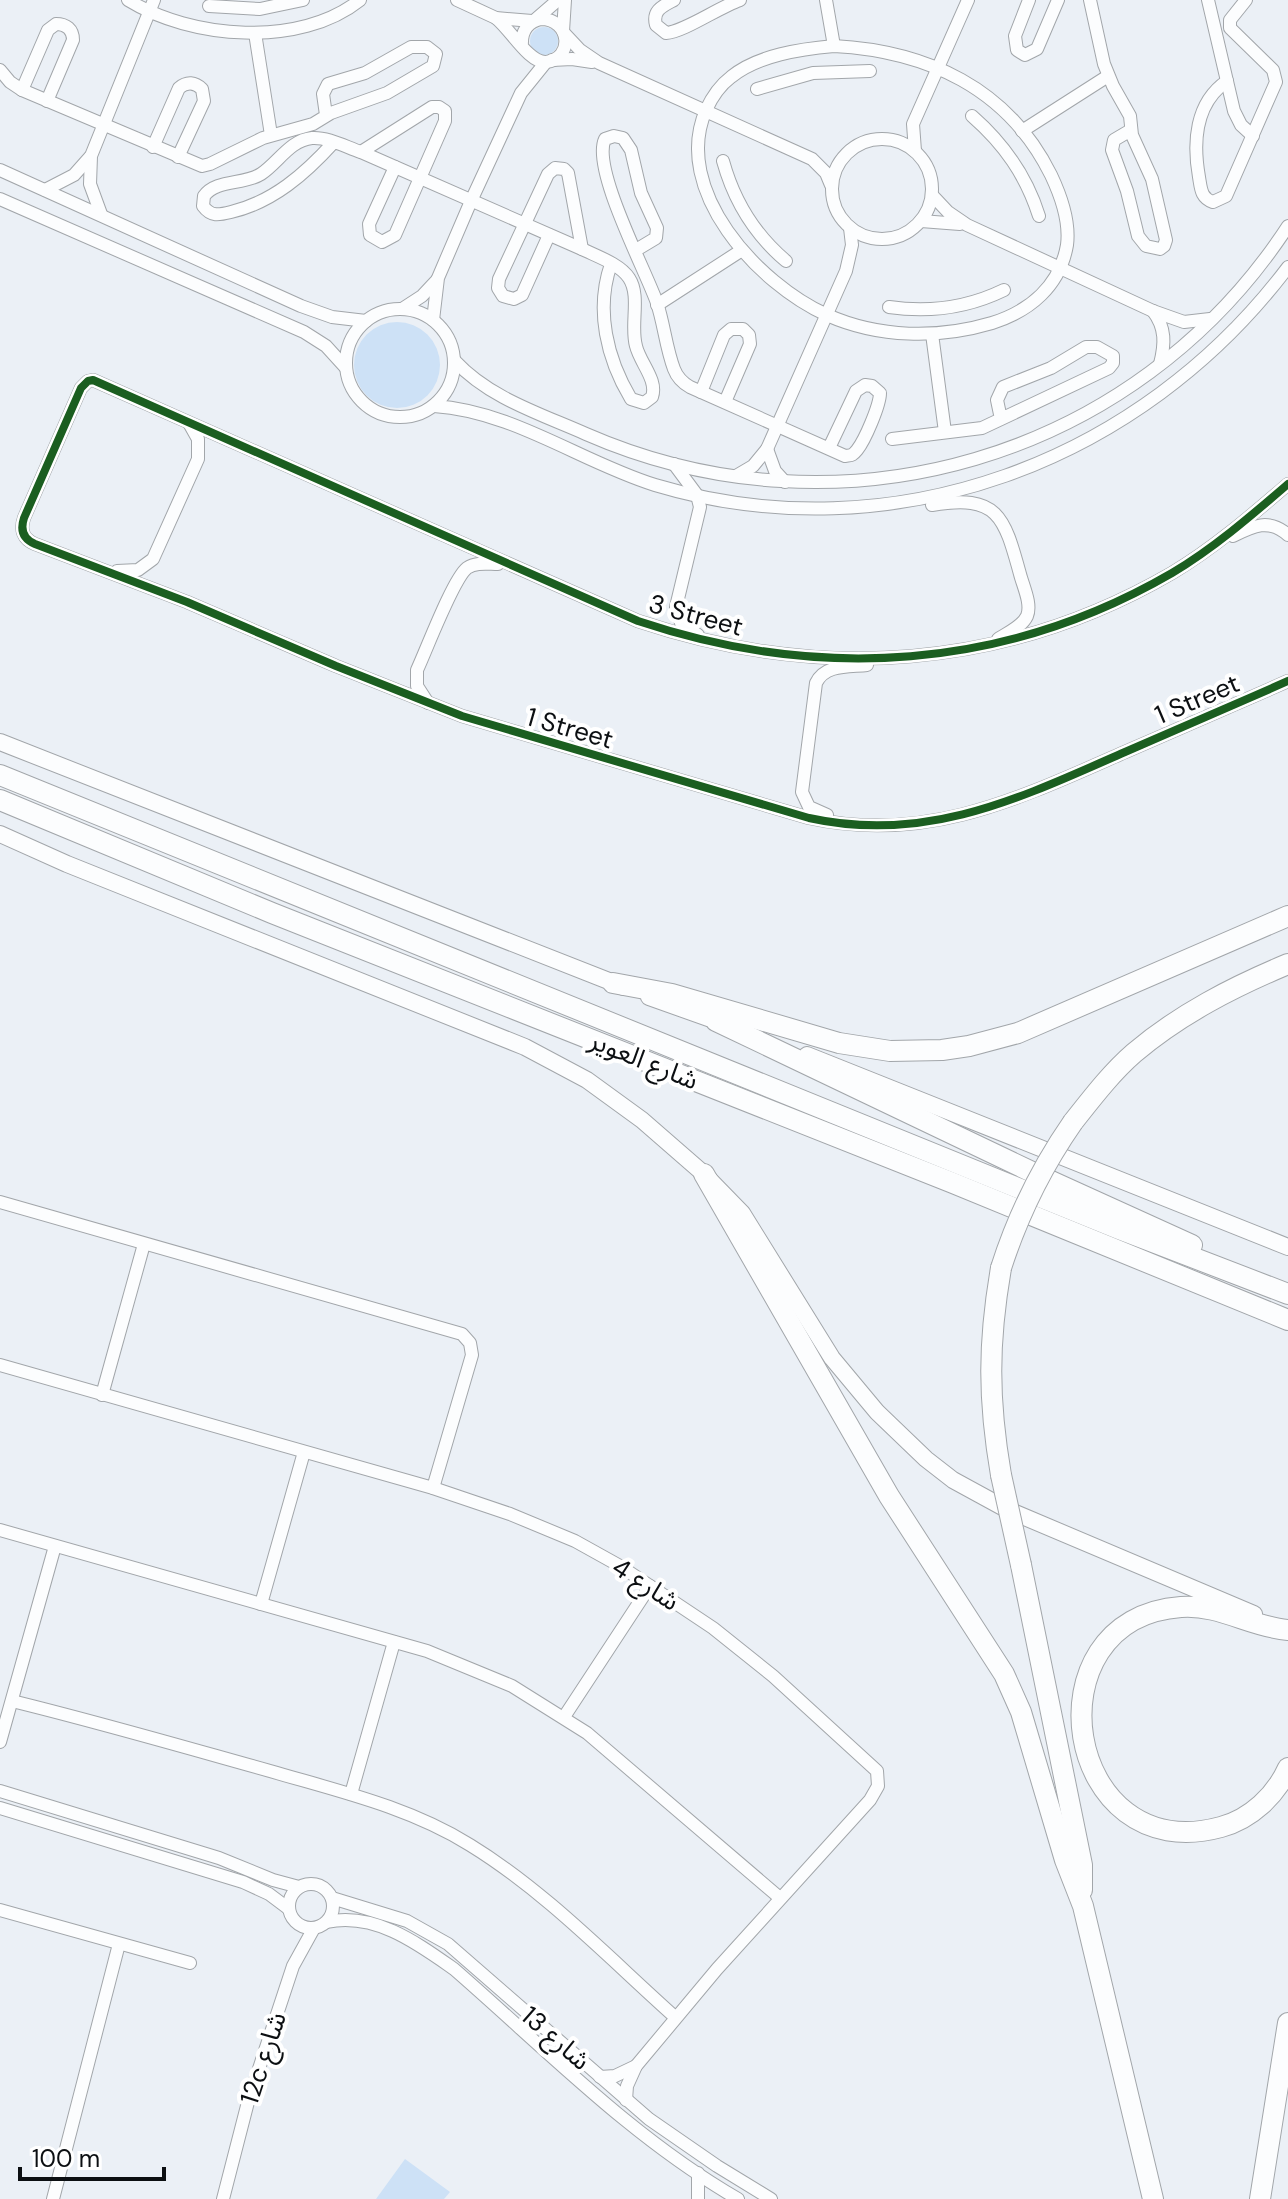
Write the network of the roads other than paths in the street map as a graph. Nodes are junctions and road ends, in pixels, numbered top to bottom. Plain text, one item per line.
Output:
1 (128, 0) edge
2 (303, 0) edge
3 (360, 0) edge
4 (457, 0) edge
5 (558, 0) edge
6 (565, 0) edge
7 (674, 0) edge
8 (740, 0) edge
9 (826, 0) edge
10 (968, 0) edge
11 (1029, 0) edge
12 (1058, 0) edge
13 (1090, 0) edge
14 (1246, 0) edge
15 (1211, 1) edge
16 (152, 6) edge
17 (209, 6) dead end
18 (260, 9) junction
19 (496, 18) junction
20 (534, 21) junction
21 (260, 32) junction
22 (564, 33) junction
23 (829, 47) junction
24 (525, 50) junction
25 (549, 61) junction
26 (599, 63) junction
27 (938, 67) junction
28 (0, 70) edge
29 (870, 71) dead end
30 (828, 72) junction
31 (1108, 76) junction
32 (1227, 81) junction
33 (757, 89) dead end
34 (22, 90) junction
35 (521, 93) junction
36 (47, 101) junction
37 (706, 112) junction
38 (326, 115) junction
39 (972, 116) dead end
40 (913, 124) junction
41 (103, 125) junction
42 (1131, 130) junction
43 (271, 135) junction
44 (1025, 135) junction
45 (1253, 136) junction
46 (889, 139) junction
47 (334, 142) junction
48 (153, 147) junction
49 (915, 151) junction
50 (361, 152) junction
51 (1007, 152) junction
52 (91, 156) junction
53 (178, 157) junction
54 (843, 157) junction
55 (812, 159) junction
56 (723, 161) dead end
57 (395, 167) junction
58 (0, 170) edge
59 (257, 176) junction
60 (420, 178) junction
61 (831, 185) junction
62 (45, 190) junction
63 (932, 195) junction
64 (270, 198) junction
65 (0, 199) edge
66 (471, 201) junction
67 (101, 214) junction
68 (1039, 216) dead end
69 (921, 221) junction
70 (524, 223) junction
71 (967, 225) junction
72 (1288, 226) edge
73 (850, 228) junction
74 (755, 229) junction
75 (549, 235) junction
76 (879, 240) junction
77 (739, 247) junction
78 (582, 249) junction
79 (636, 250) junction
80 (786, 261) dead end
81 (611, 264) junction
82 (1288, 267) edge
83 (1059, 268) junction
84 (846, 271) junction
85 (438, 278) junction
86 (1004, 290) dead end
87 (657, 305) junction
88 (889, 307) dead end
89 (402, 309) junction
90 (935, 310) junction
91 (1153, 311) junction
92 (826, 314) junction
93 (1213, 318) junction
94 (433, 320) junction
95 (366, 321) junction
96 (937, 334) junction
97 (455, 361) junction
98 (1160, 365) junction
99 (346, 368) junction
100 (97, 381) joint
101 (701, 392) junction
102 (725, 402) junction
103 (434, 406) junction
104 (1001, 419) junction
105 (189, 422) junction
106 (778, 425) junction
107 (945, 432) junction
108 (892, 439) dead end
109 (829, 448) junction
110 (767, 449) junction
111 (674, 464) junction
112 (733, 477) junction
113 (785, 482) junction
114 (1288, 484) edge
115 (697, 495) junction
116 (865, 508) junction
117 (1288, 535) edge
118 (1214, 545) junction
119 (505, 564) junction
120 (106, 570) junction
121 (720, 644) junction
122 (988, 646) junction
123 (886, 660) junction
124 (1288, 681) edge
125 (430, 705) junction
126 (0, 742) edge
127 (0, 775) edge
128 (0, 800) edge
129 (0, 812) edge
130 (49, 820) junction
131 (857, 825) junction
132 (0, 834) edge
133 (0, 842) edge
134 (67, 864) junction
135 (1288, 916) edge
136 (1288, 964) edge
137 (613, 983) junction
138 (716, 1021) junction
139 (704, 1174) junction
140 (0, 1202) edge
141 (144, 1244) junction
142 (1288, 1247) edge
143 (1288, 1294) edge
144 (1288, 1320) edge
145 (0, 1365) edge
146 (102, 1395) junction
147 (304, 1452) junction
148 (433, 1488) junction
149 (0, 1530) edge
150 (55, 1546) junction
151 (650, 1586) junction
152 (261, 1604) junction
153 (1288, 1629) edge
154 (394, 1642) junction
155 (12, 1701) junction
156 (564, 1717) junction
157 (0, 1742) edge
158 (1288, 1768) edge
159 (0, 1779) edge
160 (3, 1792) edge
161 (351, 1794) junction
162 (0, 1808) edge
163 (299, 1887) junction
164 (332, 1898) junction
165 (780, 1898) junction
166 (1083, 1906) junction
167 (289, 1909) junction
168 (0, 1910) edge
169 (327, 1922) junction
170 (296, 1923) junction
171 (314, 1928) junction
172 (119, 1944) junction
173 (190, 1963) dead end
174 (294, 1964) junction
175 (675, 2017) junction
176 (1288, 2023) edge
177 (636, 2066) junction
178 (600, 2077) junction
179 (626, 2100) junction
180 (698, 2173) junction
181 (724, 2191) junction
182 (53, 2199) edge
183 (223, 2199) edge
184 (698, 2199) edge
185 (705, 2199) edge
186 (738, 2199) edge
187 (771, 2199) edge
188 (1153, 2199) edge
189 (1260, 2199) edge

1 - 16 street
2 - 18 street
3 - 21 street
4 - 19 street
5 - 20 street
6 - 22 street
7 - 8 street
9 - 23 street
10 - 27 street
11 - 12 street
13 - 31 street
14 - 45 street
15 - 32 street
16 - 21 street
16 - 41 street
17 - 18 street
18 - 21 street
19 - 20 street
19 - 24 street
20 - 22 street
20 - 24 street
21 - 43 street
22 - 25 street
22 - 26 street
23 - 27 street
23 - 30 street
23 - 37 street
24 - 25 street
24 - 35 street
25 - 26 street
25 - 35 street
26 - 37 street
27 - 40 street
27 - 44 street
28 - 34 street
29 - 30 street
30 - 33 street
31 - 42 street
31 - 44 street
32 - 45 street
32 - 45 street
34 - 36 street
34 - 36 street
35 - 66 street
36 - 41 street
37 - 55 street
37 - 77 street
38 - 38 street
38 - 43 street
39 - 51 street
40 - 46 street
40 - 49 street
41 - 48 street
41 - 52 street
42 - 42 street
43 - 53 street
44 - 51 street
44 - 83 street
46 - 49 street
46 - 54 street
47 - 50 street
47 - 59 street
47 - 64 street
48 - 53 street
48 - 53 street
49 - 63 street
50 - 57 street
50 - 60 street
51 - 68 street
52 - 62 street
52 - 67 street
54 - 55 street
54 - 61 street
55 - 61 street
56 - 74 street
57 - 60 street
57 - 60 street
58 - 62 street
59 - 64 street
59 - 64 street
60 - 66 street
61 - 73 street
62 - 67 street
63 - 69 street
63 - 71 street
65 - 99 street
66 - 70 street
66 - 85 street
67 - 95 street
69 - 71 street
69 - 76 street
70 - 75 street
70 - 75 street
70 - 78 street
71 - 83 street
72 - 93 street
73 - 76 street
73 - 84 street
74 - 77 street
74 - 80 street
75 - 78 street
76 - 84 street
77 - 87 street
77 - 92 street
78 - 81 street
79 - 79 street
79 - 87 street
81 - 81 street
82 - 116 street
83 - 91 street
83 - 96 street
84 - 92 street
85 - 89 street
85 - 94 street
86 - 90 street
87 - 101 street
88 - 90 street
89 - 94 street
89 - 95 street
90 - 96 street
91 - 93 street
91 - 98 street
92 - 96 street
92 - 106 street
93 - 98 street
94 - 97 street
95 - 99 street
96 - 107 street
97 - 103 street
97 - 111 street
98 - 113 street
99 - 103 street
100 - 105 street, 3 Street
100 - 120 street, 1 Street
101 - 102 street
101 - 102 street
102 - 106 street
103 - 115 street
104 - 104 street
104 - 107 street
105 - 119 street, 3 Street
105 - 120 street
106 - 109 street
106 - 110 street
107 - 108 street
109 - 109 street
110 - 112 street
110 - 113 street
111 - 112 street
111 - 115 street
112 - 113 street
114 - 118 street, 3 Street
115 - 116 street
115 - 121 street
116 - 122 street
117 - 118 street
118 - 122 street, 3 Street
119 - 121 street, 3 Street
119 - 125 street
120 - 125 street, 1 Street
121 - 123 street, 3 Street
122 - 123 street, 3 Street
123 - 131 street
124 - 131 street, 1 Street
125 - 131 street, 1 Street
126 - 137 main road
127 - 143 highway, شارع العوير
128 - 130 highway, شارع العوير
129 - 130 highway
130 - 144 highway, شارع العوير
132 - 134 main road
133 - 134 main road
134 - 139 main road
135 - 137 highway
136 - 166 highway, bridge
137 - 138 main road
138 - 142 main road
138 - 143 highway
139 - 153 main road
139 - 166 highway
140 - 141 street
141 - 146 street
141 - 148 street
145 - 146 street, شارع 4
146 - 147 street, شارع 4
147 - 148 street, شارع 4
147 - 152 street
148 - 151 street, شارع 4
149 - 150 street
150 - 152 street
150 - 155 street
151 - 156 street
151 - 165 street, شارع 4
152 - 154 street
153 - 158 highway
154 - 156 street
154 - 161 street
155 - 157 street
155 - 161 street
156 - 165 street
159 - 160 street
160 - 163 street
161 - 175 street
162 - 167 street
163 - 164 street
163 - 167 street
164 - 169 street
164 - 178 street, شارع 13
165 - 175 street, شارع 4
166 - 188 highway
167 - 170 street
168 - 172 street
169 - 171 street
169 - 180 street, شارع 13
170 - 171 street
170 - 174 street, 12c شارع
171 - 174 street, 12c شارع
172 - 173 street
172 - 182 street
174 - 183 street, 12c شارع
175 - 177 street, شارع 4
176 - 189 highway
177 - 178 street
177 - 179 street, شارع 4
178 - 179 street, شارع 13
179 - 187 street, شارع 13
180 - 181 street, شارع 13
180 - 184 street
181 - 185 street
181 - 186 street, شارع 13

